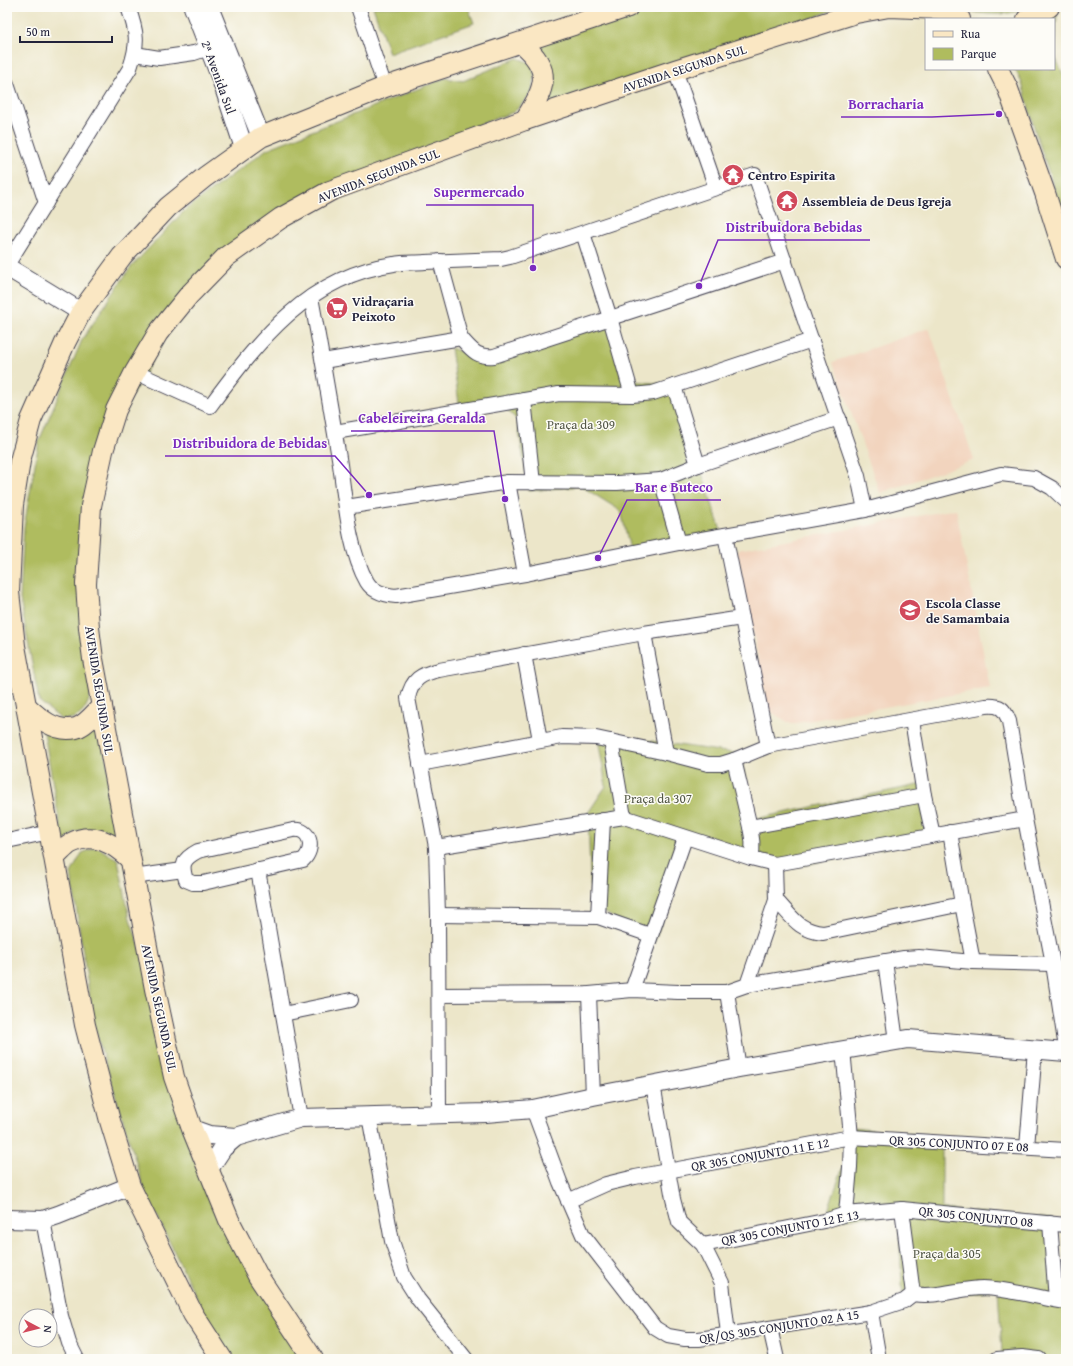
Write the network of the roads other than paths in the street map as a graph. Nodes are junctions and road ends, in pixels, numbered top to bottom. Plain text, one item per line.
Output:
1 (128, 7) edge
2 (193, 7) edge
3 (209, 7) edge
4 (358, 7) edge
5 (628, 7) edge
6 (1049, 7) edge
7 (940, 8) edge
8 (958, 18) edge
9 (1030, 18) edge
10 (521, 43) junction
11 (209, 48) junction
12 (135, 54) junction
13 (675, 70) junction
14 (998, 70) edge
15 (7, 84) edge
16 (385, 87) junction
17 (525, 120) junction
18 (261, 137) junction
19 (244, 148) junction
20 (716, 188) junction
21 (46, 203) junction
22 (583, 233) junction
23 (1066, 259) edge
24 (440, 261) junction
25 (785, 261) junction
26 (7, 266) edge
27 (311, 297) junction
28 (81, 312) junction
29 (610, 318) junction
30 (461, 338) junction
31 (812, 340) junction
32 (322, 362) junction
33 (135, 372) junction
34 (674, 386) junction
35 (632, 395) junction
36 (524, 400) junction
37 (839, 418) junction
38 (334, 432) junction
39 (698, 465) junction
40 (661, 480) junction
41 (508, 482) junction
42 (533, 483) junction
43 (1066, 501) edge
44 (346, 507) junction
45 (865, 510) junction
46 (725, 535) junction
47 (678, 544) junction
48 (525, 574) junction
49 (742, 618) junction
50 (644, 633) junction
51 (524, 654) junction
52 (26, 706) junction
53 (102, 706) junction
54 (912, 720) junction
55 (540, 740) junction
56 (611, 741) junction
57 (768, 746) junction
58 (666, 753) junction
59 (734, 760) junction
60 (420, 764) junction
61 (924, 795) junction
62 (624, 817) junction
63 (1025, 819) junction
64 (603, 820) junction
65 (750, 827) junction
66 (50, 832) junction
67 (950, 832) junction
68 (933, 835) junction
69 (685, 838) junction
70 (7, 841) edge
71 (436, 847) junction
72 (55, 857) junction
73 (751, 858) junction
74 (775, 864) junction
75 (131, 868) junction
76 (183, 870) junction
77 (258, 870) junction
78 (776, 900) junction
79 (962, 904) junction
80 (438, 915) junction
81 (598, 917) junction
82 (650, 935) junction
83 (885, 961) junction
84 (973, 962) junction
85 (1053, 964) junction
86 (746, 985) junction
87 (632, 990) junction
88 (727, 992) junction
89 (589, 994) junction
90 (439, 995) junction
91 (351, 1000) dead end
92 (283, 1014) junction
93 (896, 1041) junction
94 (1066, 1048) edge
95 (843, 1049) junction
96 (1035, 1049) junction
97 (1066, 1052) edge
98 (740, 1068) junction
99 (653, 1084) junction
100 (593, 1096) junction
101 (533, 1109) junction
102 (439, 1114) junction
103 (369, 1116) junction
104 (301, 1118) junction
105 (192, 1129) junction
106 (236, 1137) junction
107 (851, 1137) junction
108 (1027, 1147) junction
109 (1066, 1150) edge
110 (209, 1170) junction
111 (669, 1170) junction
112 (130, 1186) junction
113 (568, 1201) junction
114 (902, 1209) junction
115 (846, 1214) junction
116 (7, 1219) edge
117 (43, 1220) junction
118 (1050, 1223) junction
119 (1066, 1225) edge
120 (703, 1244) junction
121 (913, 1294) junction
122 (1061, 1301) edge
123 (871, 1312) junction
124 (770, 1328) junction
125 (728, 1334) junction
126 (77, 1359) edge
127 (222, 1359) edge
128 (313, 1359) edge
129 (466, 1359) edge
130 (776, 1359) edge
131 (879, 1359) edge
132 (997, 1359) edge
133 (1039, 1359) edge

1 - 12 street
2 - 11 street, 2ᵃ Avenida Sul
3 - 18 street, 2ᵃ Avenida Sul
4 - 16 street
5 - 10 main road
6 - 9 main road
7 - 8 main road
7 - 13 main road, AVENIDA SEGUNDA SUL
10 - 16 main road
10 - 17 main road
11 - 12 street
11 - 19 street, 2ᵃ Avenida Sul
12 - 21 street
13 - 17 main road, AVENIDA SEGUNDA SUL
13 - 20 street
14 - 23 main road
15 - 21 street
16 - 18 main road
17 - 33 main road, AVENIDA SEGUNDA SUL
18 - 19 main road
19 - 28 main road
20 - 22 street
20 - 25 street
21 - 26 street
22 - 24 street
22 - 29 street
24 - 27 street
24 - 30 street
25 - 29 street
25 - 31 street
26 - 28 street
27 - 32 street
27 - 33 street
28 - 52 main road
29 - 30 street
29 - 35 street
30 - 32 street
31 - 34 street
31 - 37 street
32 - 38 street
33 - 53 main road, AVENIDA SEGUNDA SUL
34 - 35 street
34 - 39 street
35 - 36 street
36 - 38 street
36 - 42 street
37 - 39 street
37 - 45 street
38 - 44 street
39 - 40 street
40 - 42 street
40 - 47 street
41 - 42 street
41 - 44 street
41 - 48 street
43 - 45 street
44 - 48 street
45 - 46 street
46 - 47 street
46 - 49 street
47 - 48 street
49 - 50 street
49 - 57 street
50 - 51 street
50 - 58 street
51 - 55 street
51 - 60 street
52 - 53 main road
52 - 66 main road
53 - 75 main road, AVENIDA SEGUNDA SUL
54 - 57 street
54 - 61 street
54 - 63 street
55 - 56 street
55 - 60 street
56 - 58 street
56 - 62 street
57 - 59 street
58 - 59 street
59 - 65 street
60 - 71 street
61 - 65 street
61 - 68 street
62 - 64 street
62 - 69 street
63 - 67 street
63 - 85 street
64 - 71 street
64 - 81 street
65 - 73 street
66 - 70 street
66 - 72 main road
67 - 68 street
67 - 79 street
68 - 74 street
69 - 73 street
69 - 82 street
71 - 80 street
72 - 75 main road
72 - 112 main road
73 - 74 street
74 - 78 street
75 - 76 street
75 - 105 main road, AVENIDA SEGUNDA SUL
76 - 77 street
76 - 77 street
77 - 92 street
78 - 79 street
78 - 86 street
79 - 84 street
80 - 81 street
80 - 90 street
81 - 82 street
82 - 87 street
83 - 84 street
83 - 86 street
83 - 93 street
84 - 85 street
85 - 94 street
86 - 88 street
87 - 88 street
87 - 89 street
88 - 98 street
89 - 90 street
89 - 100 street
90 - 102 street
91 - 92 street
92 - 104 street
93 - 95 street
93 - 96 street
95 - 98 street
95 - 107 street
96 - 97 street
96 - 108 street
98 - 99 street
99 - 100 street
99 - 111 street
100 - 101 street
101 - 102 street
101 - 113 street, QR/QS 305 CONJUNTO 02 A 15
102 - 103 street
103 - 104 street
103 - 129 street
104 - 106 street
105 - 106 street
105 - 110 main road, AVENIDA SEGUNDA SUL
106 - 110 street
107 - 108 street, QR 305 CONJUNTO 07 E 08
107 - 111 street, QR 305 CONJUNTO 11 E 12
107 - 115 street
108 - 109 street, QR 305 CONJUNTO 07 E 08
110 - 128 main road, AVENIDA SEGUNDA SUL
111 - 113 street, QR 305 CONJUNTO 11 E 12
111 - 120 street
112 - 117 street
112 - 127 main road
113 - 125 street, QR/QS 305 CONJUNTO 02 A 15
114 - 115 street, QR 305 CONJUNTO 12 E 13
114 - 118 street, QR 305 CONJUNTO 08
114 - 121 street
115 - 120 street, QR 305 CONJUNTO 12 E 13
116 - 117 street
117 - 126 street
118 - 119 street, QR 305 CONJUNTO 08
118 - 122 street
120 - 125 street
121 - 122 street
121 - 123 street, QR/QS 305 CONJUNTO 02 A 15
123 - 124 street, QR/QS 305 CONJUNTO 02 A 15
123 - 131 street
124 - 125 street, QR/QS 305 CONJUNTO 02 A 15
124 - 130 street
132 - 133 street

